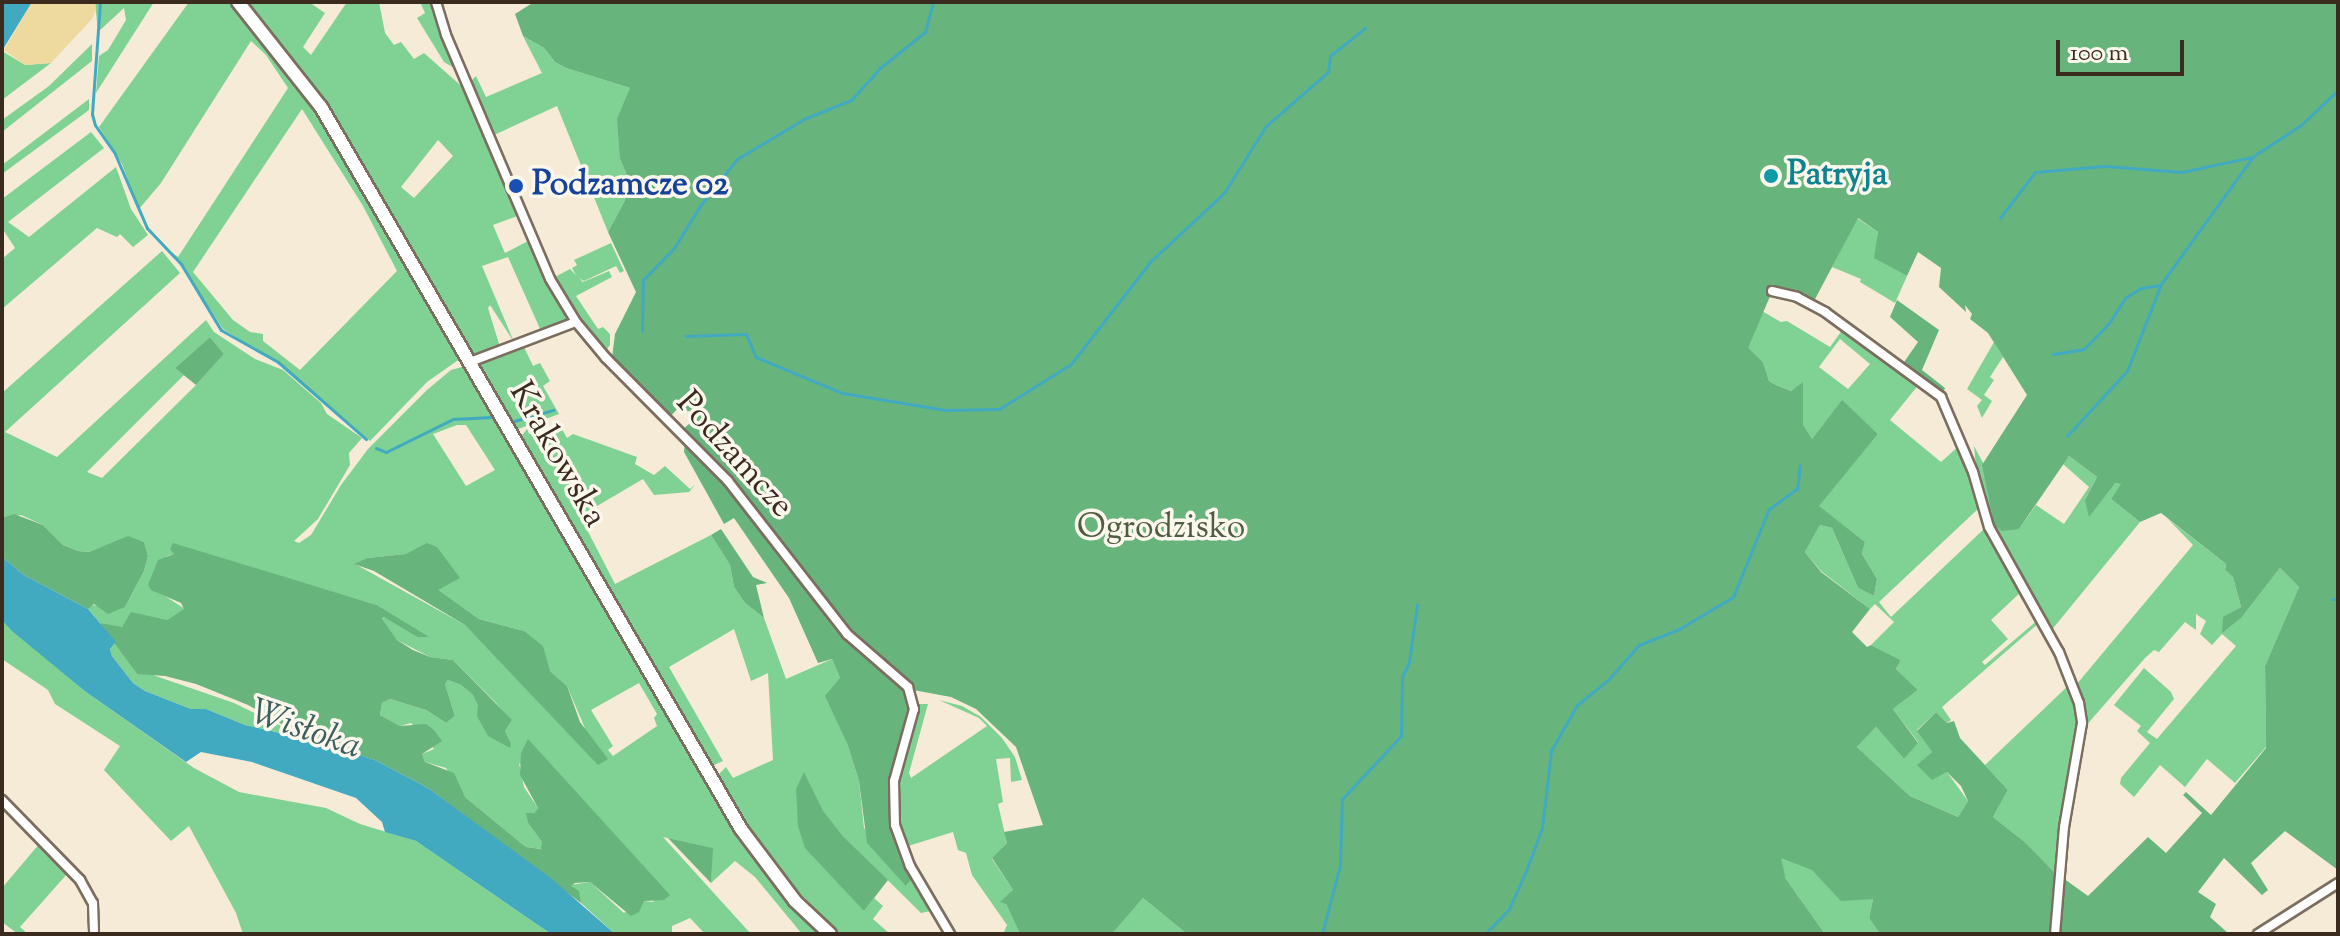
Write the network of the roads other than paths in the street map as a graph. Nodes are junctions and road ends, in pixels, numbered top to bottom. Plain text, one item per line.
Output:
1 (238, 2) edge
2 (436, 2) edge
3 (1772, 291) dead end
4 (576, 322) junction
5 (470, 362) junction
6 (2, 800) edge
7 (2338, 883) edge
8 (94, 934) edge
9 (830, 934) edge
10 (950, 934) edge
11 (2055, 934) edge
12 (2258, 934) edge

1 - 5 main road, Krakowska
2 - 4 street, Podzamcze
3 - 11 street
4 - 5 street
4 - 10 street, Podzamcze
5 - 9 main road, Krakowska
6 - 8 street
7 - 12 street

